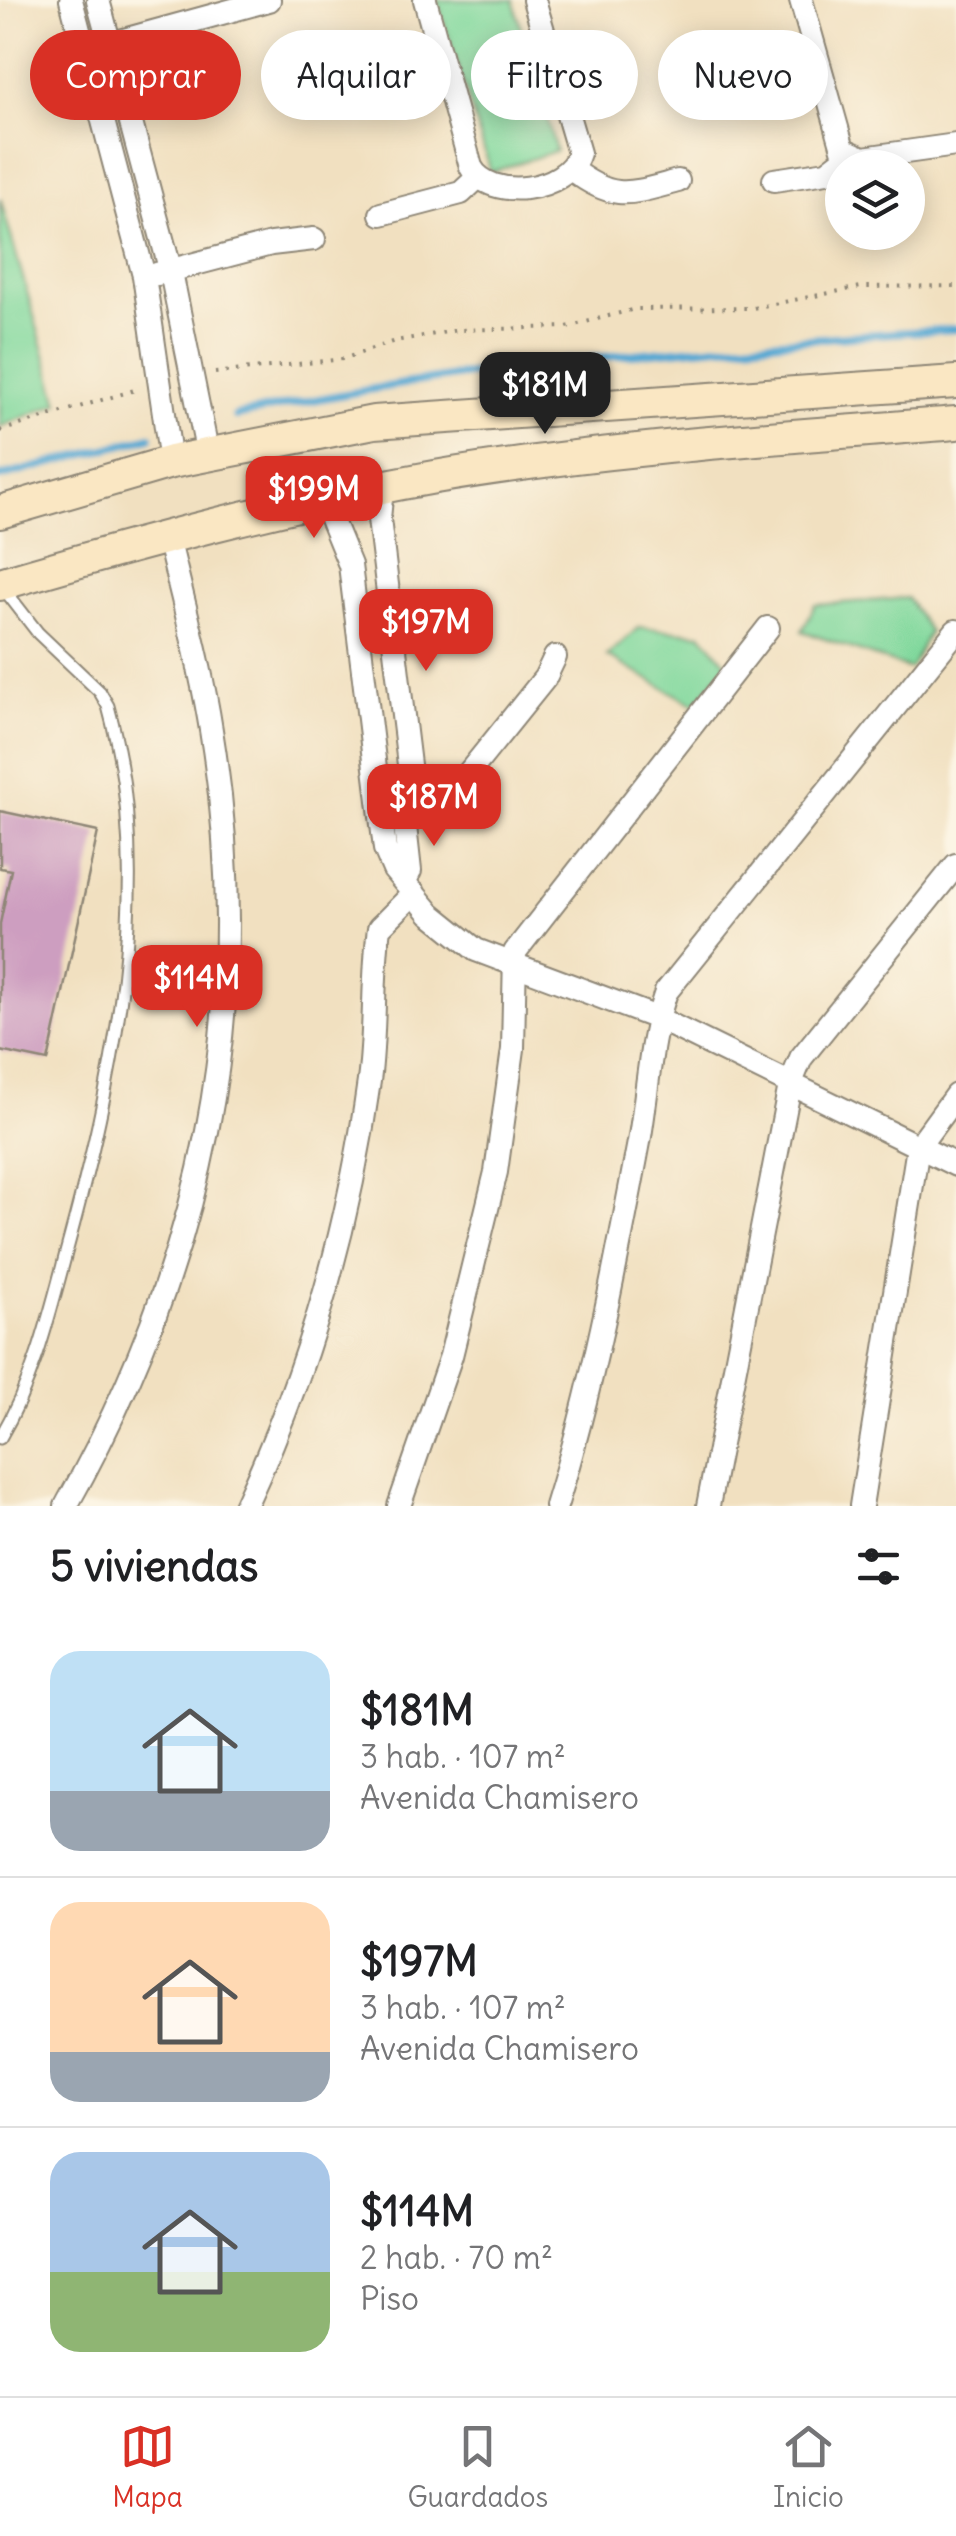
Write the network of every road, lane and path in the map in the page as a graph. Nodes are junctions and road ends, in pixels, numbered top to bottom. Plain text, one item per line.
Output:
1 (71, 0) edge
2 (98, 0) edge
3 (269, 0) edge
4 (424, 0) edge
5 (534, 0) edge
6 (801, 0) edge
7 (80, 30) edge
8 (106, 30) edge
9 (161, 30) edge
10 (103, 120) edge
11 (130, 120) edge
12 (956, 145) edge
13 (847, 150) edge
14 (920, 150) edge
15 (571, 169) junction
16 (825, 172) edge
17 (477, 178) junction
18 (774, 180) dead end
19 (678, 181) dead end
20 (381, 214) dead end
21 (314, 239) dead end
22 (171, 272) junction
23 (144, 276) junction
24 (956, 286) edge
25 (192, 376) junction
26 (956, 382) edge
27 (159, 383) junction
28 (501, 412) junction
29 (956, 423) edge
30 (0, 432) edge
31 (208, 454) junction
32 (171, 462) junction
33 (500, 467) junction
34 (382, 488) junction
35 (324, 500) junction
36 (0, 512) edge
37 (168, 537) junction
38 (0, 584) edge
39 (768, 628) dead end
40 (956, 631) edge
41 (554, 657) dead end
42 (408, 802) junction
43 (376, 806) junction
44 (956, 865) edge
45 (409, 887) junction
46 (512, 966) junction
47 (657, 1018) junction
48 (790, 1085) junction
49 (956, 1096) edge
50 (918, 1148) junction
51 (956, 1164) edge
52 (0, 1438) edge
53 (66, 1506) edge
54 (245, 1506) edge
55 (398, 1506) edge
56 (556, 1506) edge
57 (708, 1506) edge
58 (861, 1506) edge

1 - 7 street
2 - 8 street
3 - 9 street
4 - 17 street
5 - 15 street
6 - 13 street
10 - 23 street
11 - 22 street
12 - 14 street
15 - 17 street
15 - 19 street
16 - 18 street
17 - 20 street
21 - 22 street
22 - 23 street
22 - 25 street
23 - 27 street
24 - 25 path
25 - 31 street
26 - 28 street
27 - 30 path
27 - 32 street
28 - 31 street
28 - 33 street
29 - 33 street
31 - 32 street
32 - 36 street
33 - 34 street
34 - 35 street
34 - 42 street
35 - 37 street
35 - 43 street
37 - 38 street
37 - 53 street
38 - 52 lane
39 - 46 street
40 - 47 street
41 - 42 street
42 - 43 street
42 - 45 street
43 - 45 street
44 - 48 street
45 - 46 street
45 - 54 street
46 - 47 street
46 - 55 street
47 - 48 street
47 - 56 street
48 - 50 street
48 - 57 street
49 - 50 street
50 - 51 street
50 - 58 street

